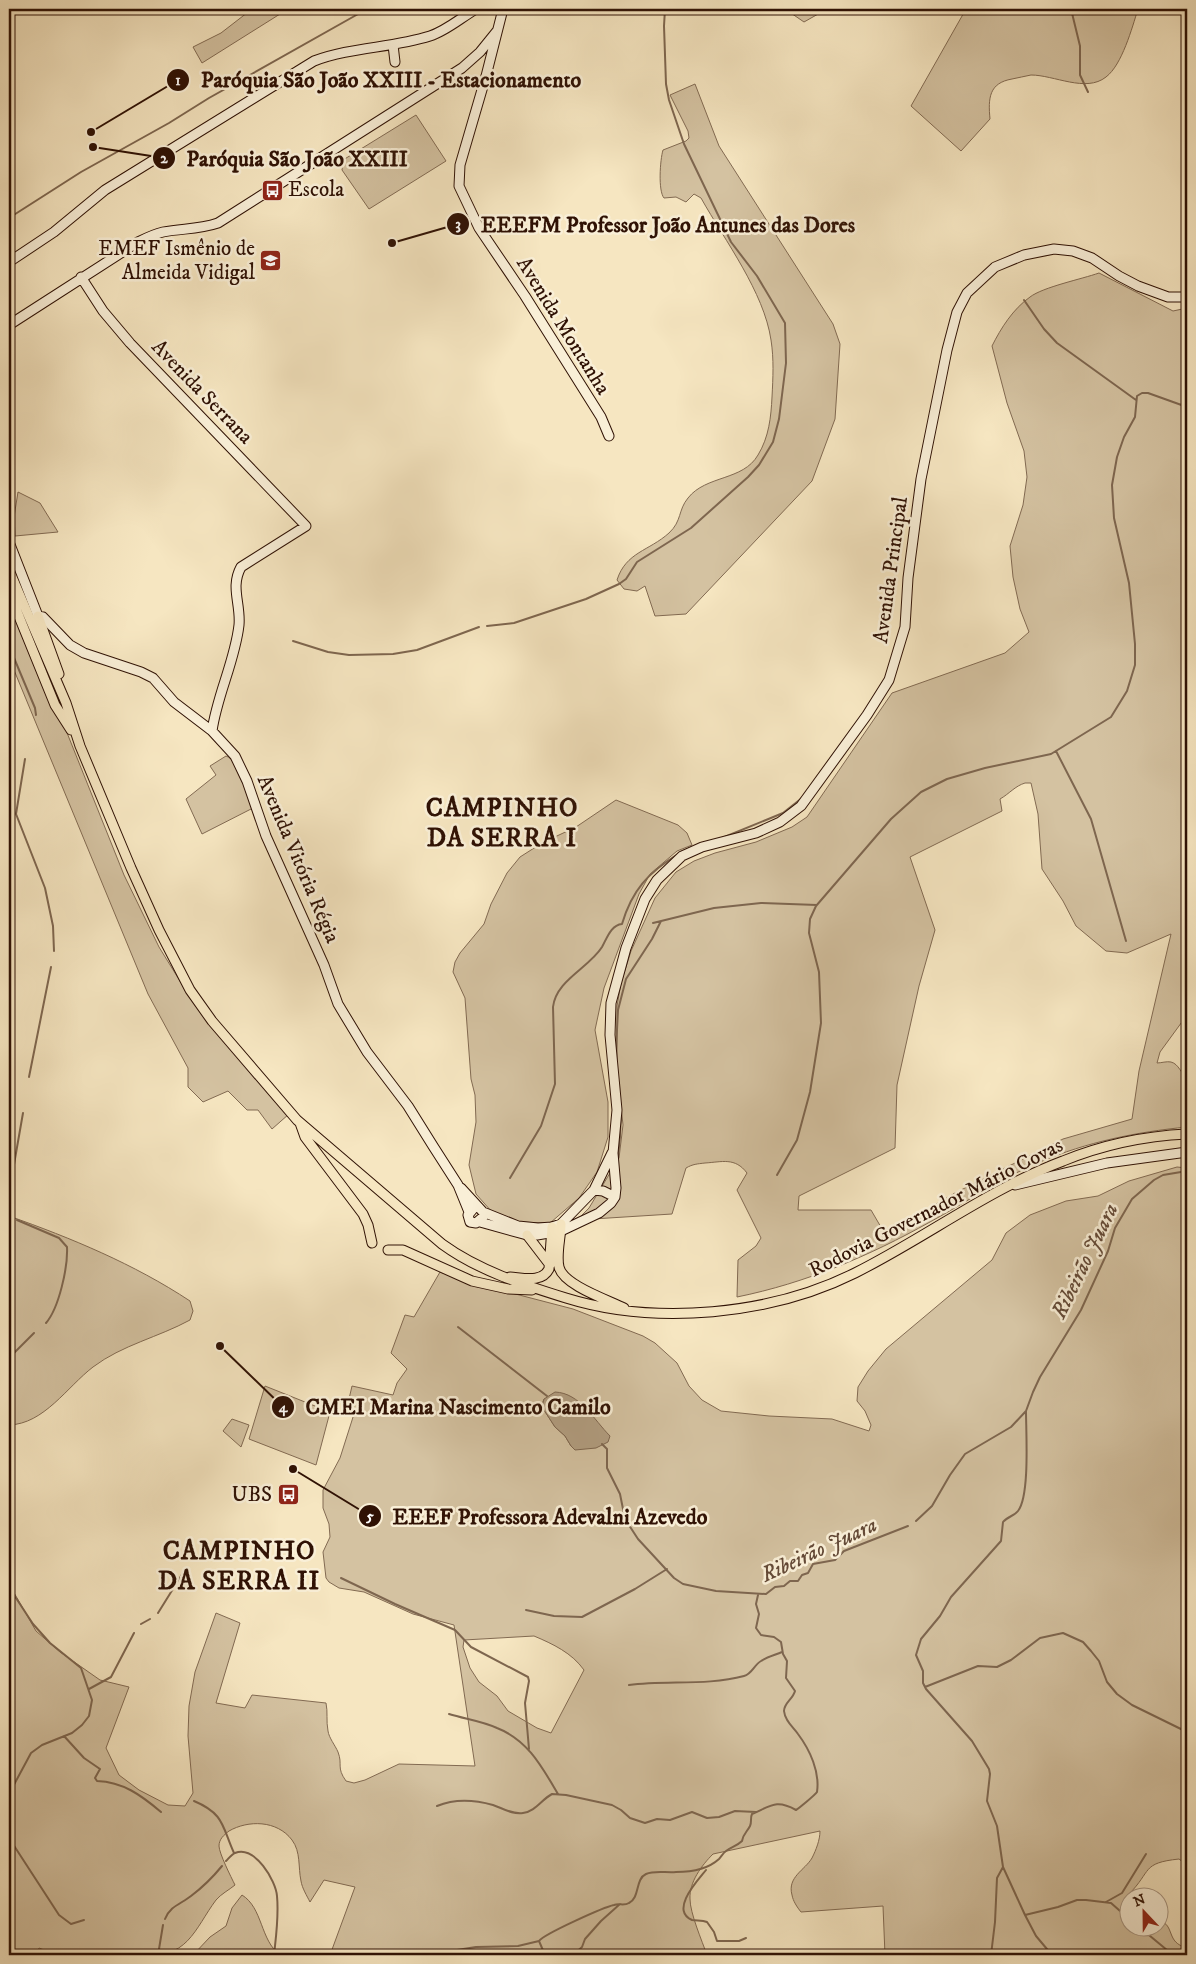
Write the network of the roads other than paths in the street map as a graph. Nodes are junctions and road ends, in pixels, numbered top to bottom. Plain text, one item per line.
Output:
1 (476, 9) edge
2 (503, 9) edge
3 (497, 31) junction
4 (393, 45) junction
5 (394, 62) dead end
6 (9, 262) edge
7 (81, 277) junction
8 (1187, 297) edge
9 (9, 325) edge
10 (609, 436) dead end
11 (9, 542) edge
12 (9, 570) edge
13 (9, 592) edge
14 (38, 616) junction
15 (66, 703) junction
16 (212, 731) junction
17 (80, 746) junction
18 (300, 1123) junction
19 (1187, 1134) edge
20 (1187, 1152) edge
21 (612, 1153) junction
22 (458, 1185) junction
23 (1005, 1188) junction
24 (594, 1190) junction
25 (614, 1197) junction
26 (482, 1210) junction
27 (469, 1212) junction
28 (480, 1222) junction
29 (556, 1229) junction
30 (527, 1235) junction
31 (372, 1243) dead end
32 (388, 1250) dead end
33 (550, 1265) junction
34 (502, 1276) junction
35 (538, 1290) junction
36 (631, 1311) junction

1 - 4 street
2 - 3 street, Avenida Montanha
3 - 7 street
3 - 10 street, Avenida Montanha
4 - 5 street
4 - 6 street
7 - 9 street
7 - 16 street, Avenida Serrana
8 - 21 street, Avenida Principal
11 - 14 street
12 - 15 main road, Rodovia Governador Mário Covas
13 - 17 main road, Rodovia Governador Mário Covas
14 - 15 main road
14 - 16 street, Avenida Vitória Régia
15 - 17 main road, Rodovia Governador Mário Covas
16 - 22 street, Avenida Vitória Régia
17 - 18 main road, Rodovia Governador Mário Covas
18 - 31 main road
18 - 34 main road, Rodovia Governador Mário Covas
19 - 23 main road, Rodovia Governador Mário Covas
20 - 23 street
21 - 24 street, Avenida Principal
21 - 25 street, Avenida Principal
22 - 26 street, Avenida Vitória Régia
22 - 27 street, Avenida Vitória Régia
23 - 36 main road, Rodovia Governador Mário Covas
24 - 25 street
24 - 29 street, Avenida Principal
25 - 29 street
26 - 27 street
26 - 28 street
26 - 29 street
27 - 28 street
28 - 30 street
29 - 30 street
29 - 33 main road
29 - 36 main road
30 - 33 main road
32 - 35 main road
33 - 34 main road
34 - 35 main road, Rodovia Governador Mário Covas
35 - 36 main road, Rodovia Governador Mário Covas

